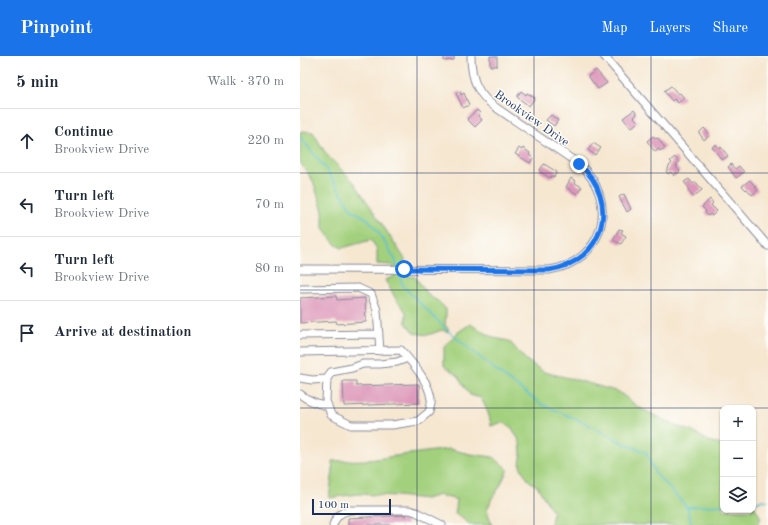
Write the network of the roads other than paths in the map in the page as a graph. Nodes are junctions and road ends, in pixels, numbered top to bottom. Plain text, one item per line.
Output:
1 (471, 56) edge
2 (604, 56) edge
3 (768, 246) edge
4 (300, 269) edge
5 (300, 289) edge
6 (379, 334) junction
7 (300, 335) edge
8 (380, 351) junction
9 (300, 352) edge
10 (408, 358) junction
11 (300, 378) edge
12 (327, 379) junction
13 (300, 394) edge
14 (328, 406) junction
15 (333, 525) edge
16 (442, 525) edge

1 - 4 street, Brookview Drive
2 - 3 street
5 - 6 street
6 - 7 street
6 - 8 street
8 - 9 street
8 - 10 street
10 - 12 street
10 - 14 street
11 - 12 street
12 - 14 street
13 - 14 street
15 - 16 street

